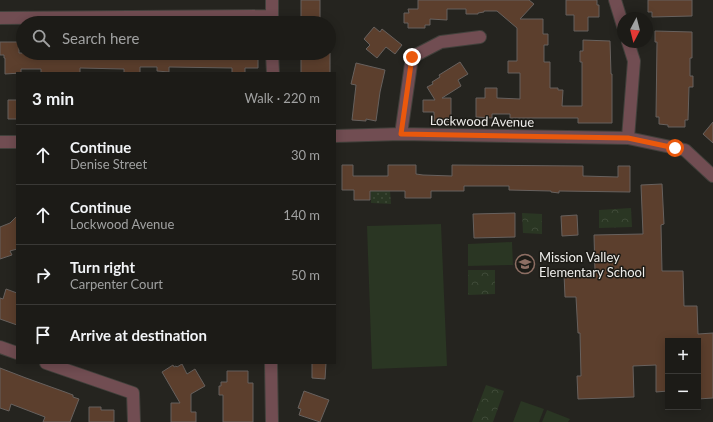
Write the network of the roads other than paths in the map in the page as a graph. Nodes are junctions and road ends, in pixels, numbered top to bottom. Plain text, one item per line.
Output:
1 (272, 0) edge
2 (615, 0) edge
3 (619, 12) edge
4 (272, 16) edge
5 (0, 18) edge
6 (16, 18) edge
7 (480, 37) dead end
8 (630, 48) edge
9 (272, 60) edge
10 (273, 72) edge
11 (401, 134) junction
12 (336, 136) edge
13 (628, 138) junction
14 (0, 142) edge
15 (16, 142) edge
16 (713, 176) edge
17 (0, 347) edge
18 (16, 353) edge
19 (49, 364) edge
20 (271, 364) edge
21 (134, 422) edge
22 (272, 422) edge

1 - 4 street
2 - 3 street
5 - 6 street
7 - 11 street
8 - 13 street
9 - 10 street
11 - 12 street, Lockwood Avenue
11 - 13 street, Lockwood Avenue
13 - 16 street, Lockwood Avenue
14 - 15 street
17 - 18 street
19 - 21 street
20 - 22 street

